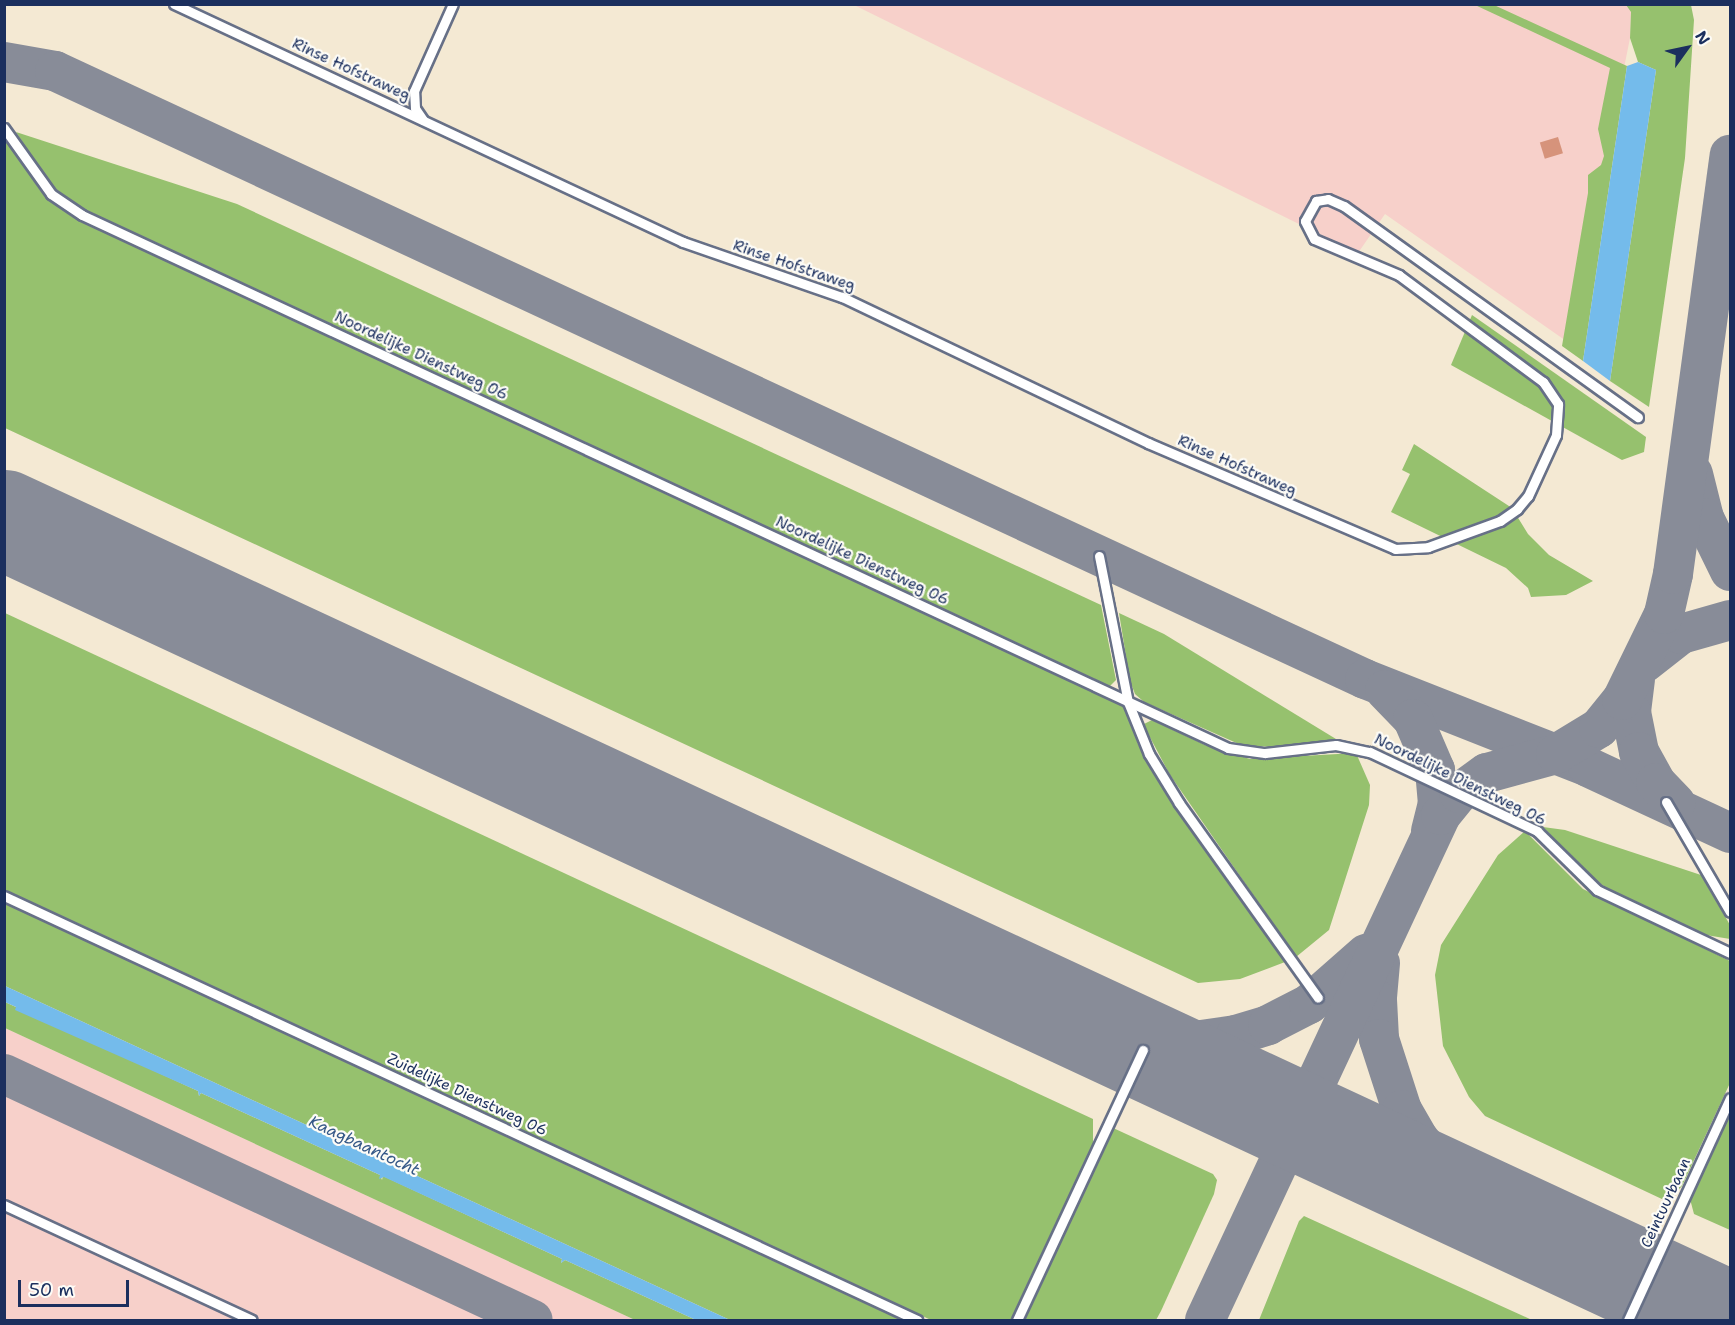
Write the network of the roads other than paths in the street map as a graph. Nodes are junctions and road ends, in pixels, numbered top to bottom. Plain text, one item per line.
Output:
1 (174, 4) edge
2 (453, 4) edge
3 (431, 125) junction
4 (4, 128) edge
5 (1638, 417) dead end
6 (1099, 556) dead end
7 (1128, 702) junction
8 (1666, 802) dead end
9 (4, 896) edge
10 (1731, 912) edge
11 (1731, 953) edge
12 (1318, 998) dead end
13 (1143, 1050) dead end
14 (1731, 1098) edge
15 (4, 1205) edge
16 (238, 1317) edge
17 (252, 1320) edge
18 (917, 1320) edge
19 (1017, 1320) edge
20 (1628, 1320) edge

1 - 3 lane, Rinse Hofstraweg
2 - 3 lane
3 - 5 lane, Rinse Hofstraweg
4 - 7 lane, Noordelijke Dienstweg 06
6 - 7 lane
7 - 11 lane, Noordelijke Dienstweg 06
7 - 12 lane
8 - 10 lane
9 - 18 lane, Zuidelijke Dienstweg 06
13 - 19 lane
14 - 20 lane, Ceintuurbaan
15 - 16 lane
16 - 17 lane

